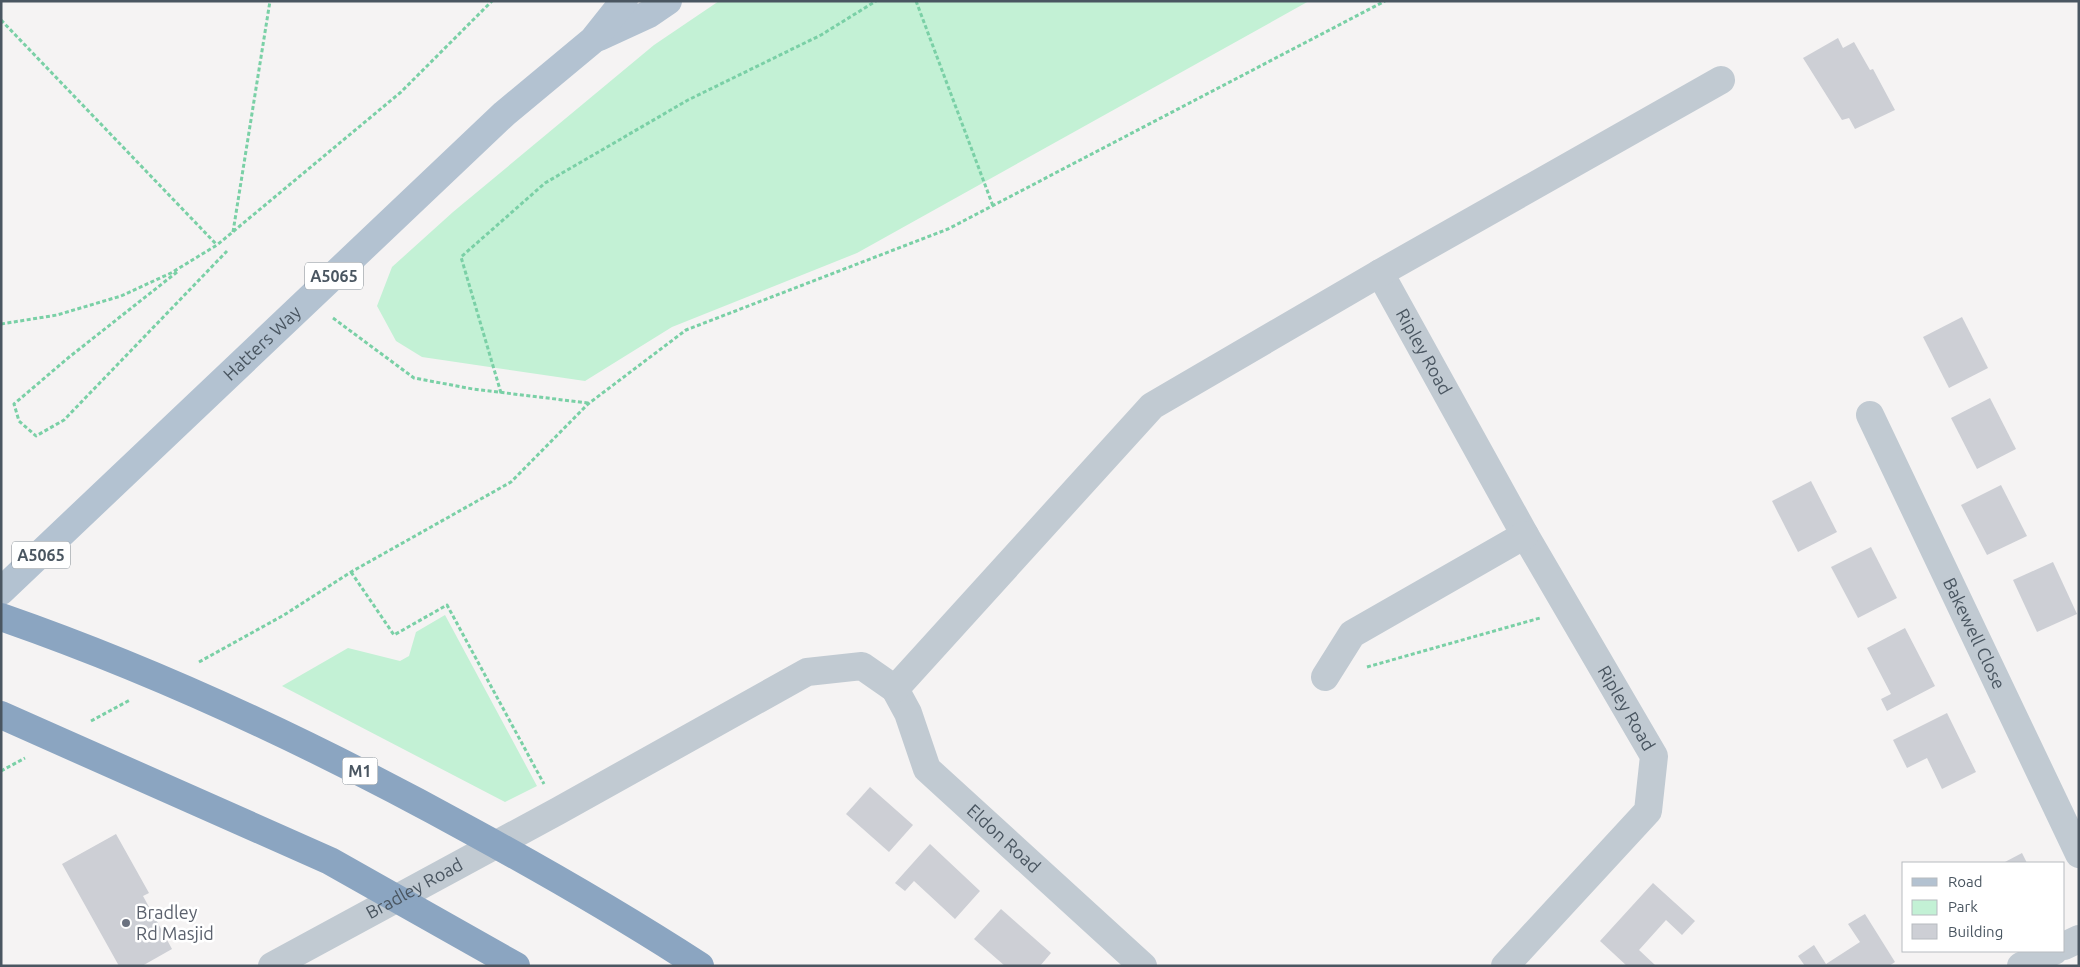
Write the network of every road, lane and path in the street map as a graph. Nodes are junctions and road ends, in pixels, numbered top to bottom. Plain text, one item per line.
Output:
1 (270, 1) edge
2 (492, 1) edge
3 (624, 1) edge
4 (668, 1) edge
5 (876, 1) edge
6 (916, 1) edge
7 (1385, 1) edge
8 (1, 20) edge
9 (593, 40) junction
10 (1720, 80) dead end
11 (993, 206) junction
12 (233, 232) junction
13 (217, 245) junction
14 (227, 251) dead end
15 (187, 263) junction
16 (1380, 273) junction
17 (330, 315) dead end
18 (1, 324) edge
19 (501, 392) junction
20 (588, 404) junction
21 (1870, 415) dead end
22 (1526, 535) junction
23 (351, 572) junction
24 (1, 591) edge
25 (1569, 610) junction
26 (284, 615) dead end
27 (1, 617) edge
28 (1330, 669) joint
29 (895, 689) junction
30 (1, 715) edge
31 (558, 811) junction
32 (2079, 854) edge
33 (2079, 939) edge
34 (2065, 946) edge
35 (2052, 952) edge
36 (509, 963) edge
37 (272, 966) edge
38 (700, 966) edge
39 (1143, 966) edge
40 (1505, 966) edge
41 (2021, 966) edge

1 - 12 path
2 - 12 path
3 - 9 main road, Hatters Way / A5065
4 - 9 main road, Hatters Way / A5065
5 - 19 path
6 - 11 path
7 - 11 path
8 - 13 path
9 - 24 main road, Hatters Way / A5065
10 - 16 street
11 - 20 path
12 - 13 path
13 - 15 path
14 - 15 path
15 - 18 path
16 - 22 street, Ripley Road
16 - 29 street
17 - 19 path
19 - 20 path
20 - 23 path
21 - 32 street, Bakewell Close
22 - 25 street, Ripley Road
22 - 28 street
23 - 26 path
23 - 31 path
25 - 28 path
25 - 40 street, Ripley Road
27 - 38 highway, M1
29 - 31 street, Bradley Road
29 - 39 street, Eldon Road
30 - 36 highway
31 - 37 street, Bradley Road
33 - 34 street
35 - 41 street

